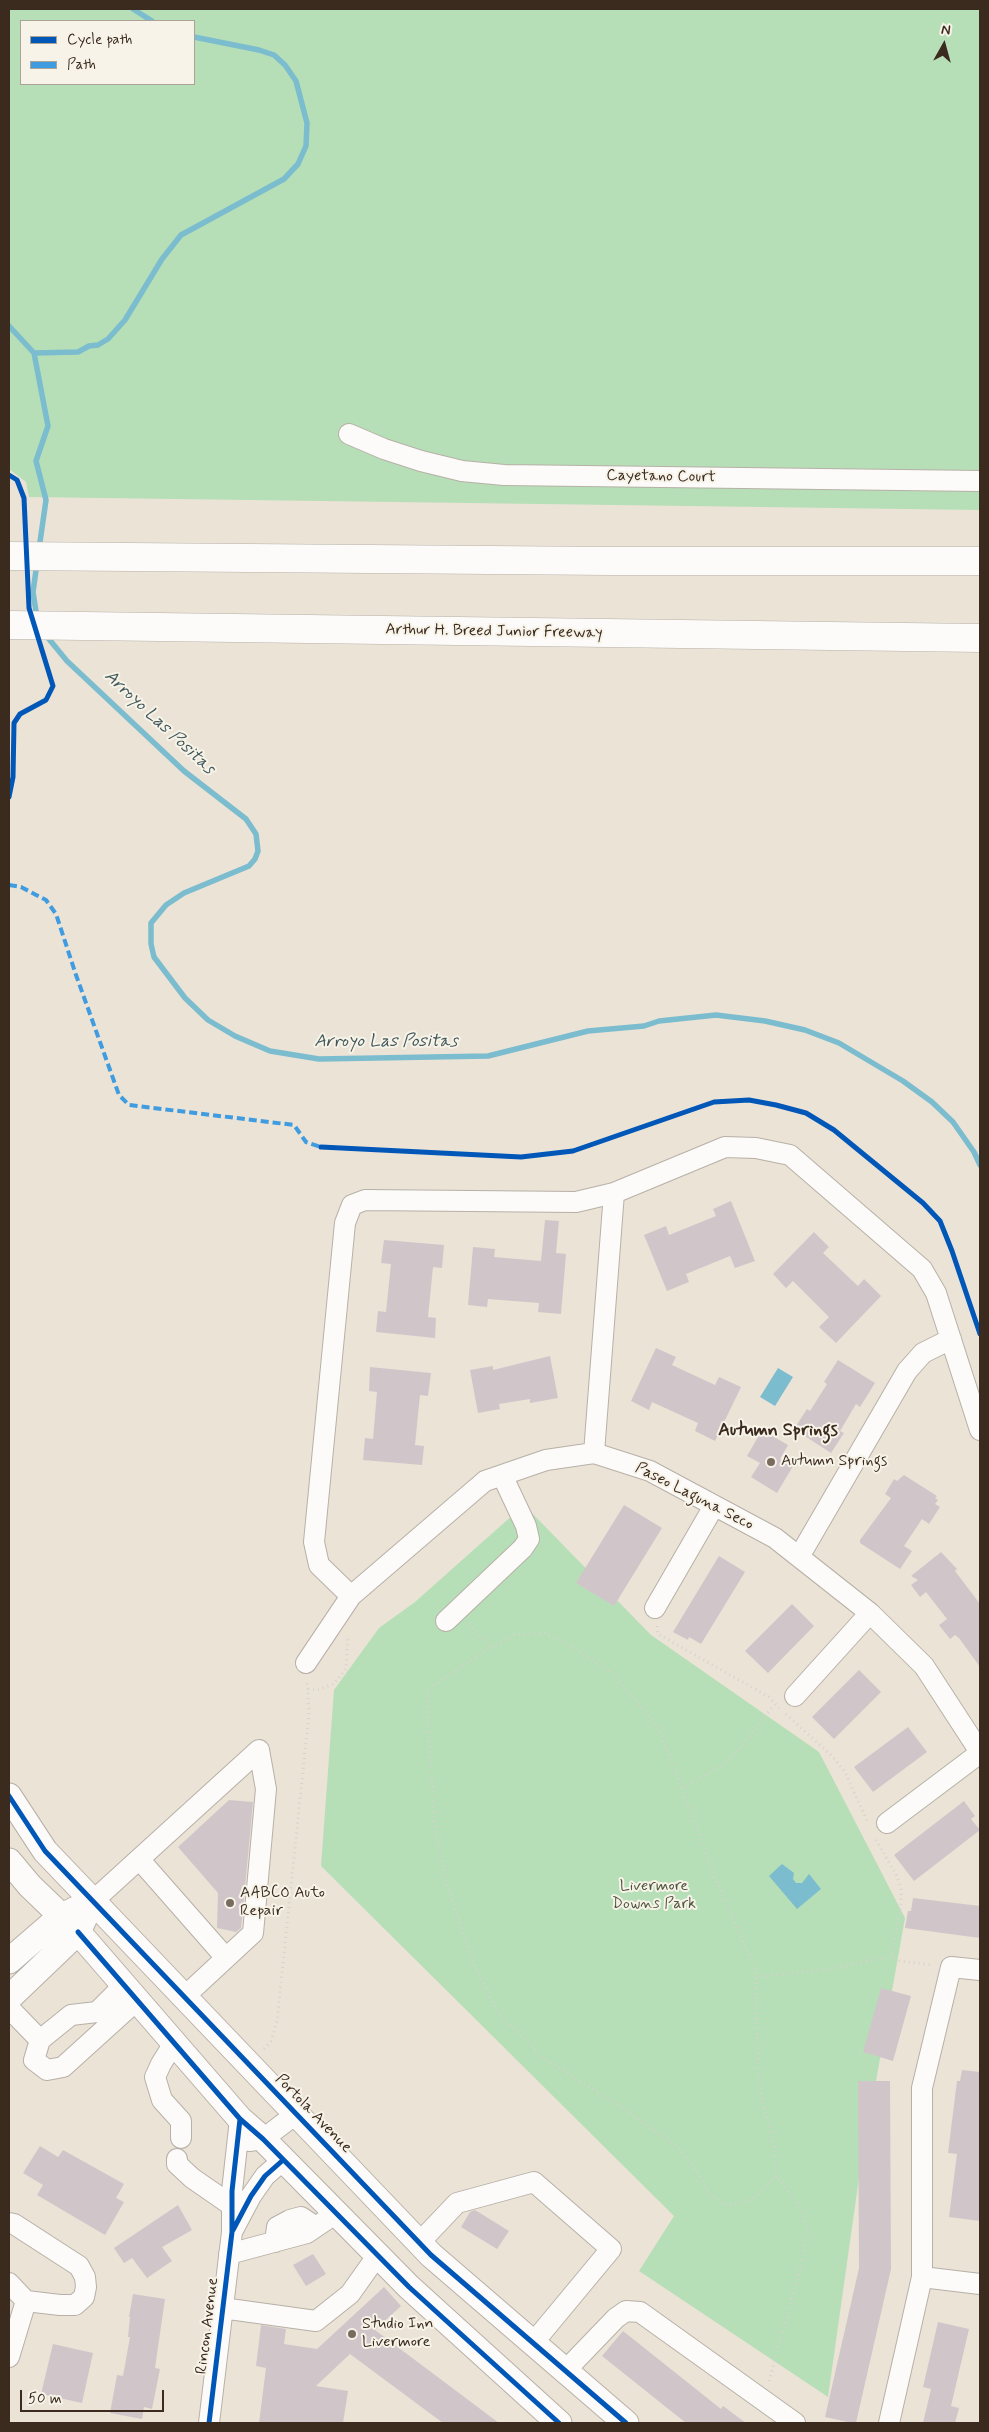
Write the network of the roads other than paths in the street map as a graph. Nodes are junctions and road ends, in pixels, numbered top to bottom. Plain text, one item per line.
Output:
1 (349, 434) dead end
2 (980, 481) edge
3 (9, 556) edge
4 (980, 562) edge
5 (11, 625) edge
6 (980, 638) edge
7 (614, 1193) junction
8 (951, 1339) junction
9 (980, 1430) edge
10 (594, 1453) junction
11 (502, 1475) junction
12 (714, 1506) junction
13 (799, 1557) junction
14 (351, 1596) junction
15 (655, 1608) road end
16 (870, 1613) junction
17 (451, 1616) road end
18 (306, 1663) road end
19 (795, 1696) dead end
20 (980, 1752) edge
21 (9, 1796) edge
22 (877, 1828) road end
23 (138, 1859) junction
24 (9, 1861) edge
25 (93, 1901) junction
26 (69, 1924) junction
27 (226, 1958) junction
28 (9, 1961) edge
29 (980, 1970) edge
30 (131, 1993) junction
31 (184, 1997) junction
32 (9, 1998) edge
33 (9, 2008) edge
34 (40, 2040) junction
35 (174, 2043) junction
36 (296, 2114) junction
37 (239, 2131) junction
38 (181, 2138) dead end
39 (263, 2139) junction
40 (177, 2159) dead end
41 (275, 2167) junction
42 (232, 2205) junction
43 (325, 2221) junction
44 (9, 2223) edge
45 (232, 2232) junction
46 (419, 2243) junction
47 (229, 2254) junction
48 (377, 2256) junction
49 (922, 2277) junction
50 (9, 2283) edge
51 (980, 2284) edge
52 (26, 2301) junction
53 (222, 2308) junction
54 (533, 2343) junction
55 (9, 2357) edge
56 (565, 2371) junction
57 (209, 2423) edge
58 (559, 2423) edge
59 (626, 2423) edge
60 (795, 2423) edge
61 (889, 2423) edge

1 - 2 street, Cayetano Court
3 - 4 highway
5 - 6 highway, Arthur H. Breed Junior Freeway
7 - 8 street
7 - 10 street
7 - 14 street
8 - 9 street
8 - 13 street
10 - 11 street, Paseo Laguna Seco
10 - 12 street, Paseo Laguna Seco
11 - 14 street, Paseo Laguna Seco
11 - 17 street
12 - 13 street, Paseo Laguna Seco
12 - 15 street
13 - 16 street, Paseo Laguna Seco
14 - 18 street, Paseo Laguna Seco
16 - 19 street
16 - 20 street, Paseo Laguna Seco
20 - 22 street
21 - 25 main road, Portola Avenue
23 - 25 street
23 - 27 street
23 - 27 street
24 - 26 main road
25 - 26 main road
25 - 31 main road, Portola Avenue
26 - 28 main road
26 - 30 main road
26 - 32 main road
27 - 31 street
29 - 49 street
30 - 34 street
30 - 34 street
30 - 35 main road
31 - 36 main road, Portola Avenue
33 - 34 street
35 - 37 main road
35 - 38 street
36 - 39 street
36 - 46 main road, Portola Avenue
37 - 39 main road
37 - 42 street, Rincon Avenue
39 - 41 main road
40 - 42 street
41 - 43 main road
41 - 45 street, Rincon Avenue
42 - 45 street, Rincon Avenue
43 - 47 street
43 - 48 main road
44 - 52 street
45 - 47 street, Rincon Avenue
46 - 54 main road, Portola Avenue
46 - 54 street
47 - 53 street, Rincon Avenue
48 - 53 street
48 - 58 main road
49 - 51 street
49 - 61 street
50 - 52 street
52 - 55 street
53 - 57 street, Rincon Avenue
54 - 56 main road, Portola Avenue
56 - 59 main road, Portola Avenue
56 - 60 street

